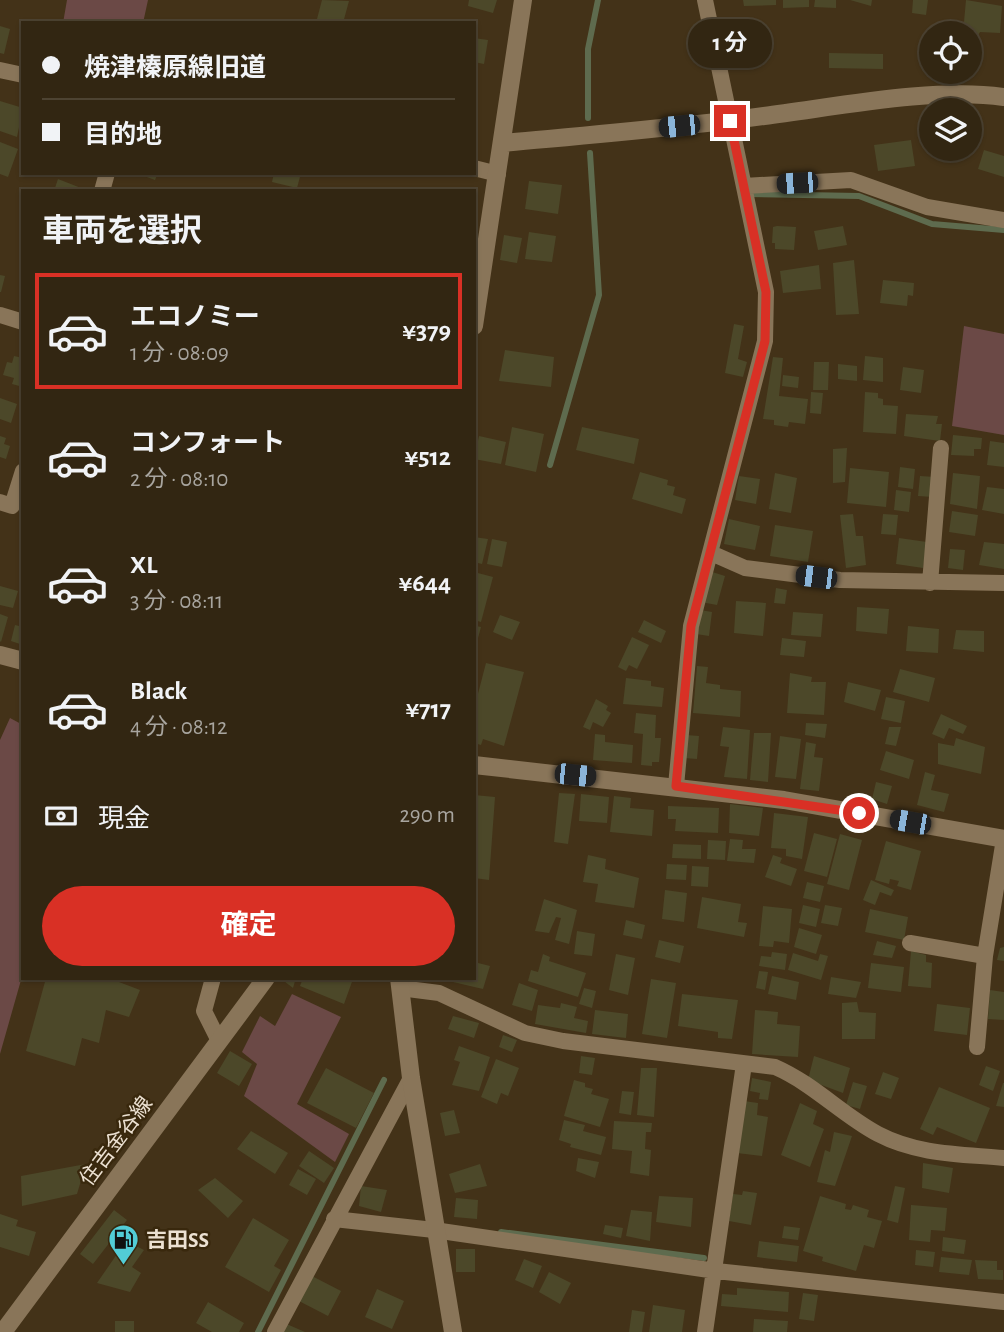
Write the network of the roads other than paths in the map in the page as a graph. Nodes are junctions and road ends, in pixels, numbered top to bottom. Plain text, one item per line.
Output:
1 (523, 0) edge
2 (705, 0) edge
3 (0, 70) edge
4 (21, 75) edge
5 (1004, 97) edge
6 (730, 121) junction
7 (503, 143) junction
8 (476, 169) edge
9 (498, 174) junction
10 (744, 186) junction
11 (1004, 220) edge
12 (476, 313) edge
13 (0, 315) edge
14 (21, 321) edge
15 (941, 448) dead end
16 (21, 477) edge
17 (0, 502) edge
18 (711, 554) junction
19 (930, 583) junction
20 (1004, 583) edge
21 (0, 655) edge
22 (21, 660) edge
23 (476, 765) edge
24 (676, 786) junction
25 (1004, 839) edge
26 (910, 943) dead end
27 (985, 956) junction
28 (212, 980) edge
29 (265, 980) edge
30 (399, 983) edge
31 (219, 1041) junction
32 (977, 1046) dead end
33 (744, 1064) junction
34 (411, 1078) junction
35 (1004, 1158) edge
36 (334, 1219) junction
37 (434, 1230) junction
38 (716, 1271) junction
39 (1004, 1302) edge
40 (3, 1332) edge
41 (275, 1332) edge
42 (453, 1332) edge
43 (705, 1332) edge

1 - 7 main road
2 - 6 street
3 - 4 street
5 - 6 main road
6 - 7 main road
6 - 10 street
7 - 9 main road
8 - 9 street
9 - 12 main road
10 - 11 street
10 - 18 street
13 - 14 street
15 - 19 street
16 - 17 street
18 - 19 street
18 - 24 street
19 - 20 street
21 - 22 main road
23 - 24 main road
24 - 25 main road
25 - 27 street
26 - 27 street
27 - 32 street
28 - 31 street
29 - 31 main road, 住吉金谷線
30 - 33 street
30 - 34 main road
31 - 40 main road, 住吉金谷線
33 - 35 street
33 - 38 street
34 - 36 street
34 - 37 main road
36 - 37 street
36 - 41 street
37 - 38 street
37 - 42 main road
38 - 39 street
38 - 43 street

